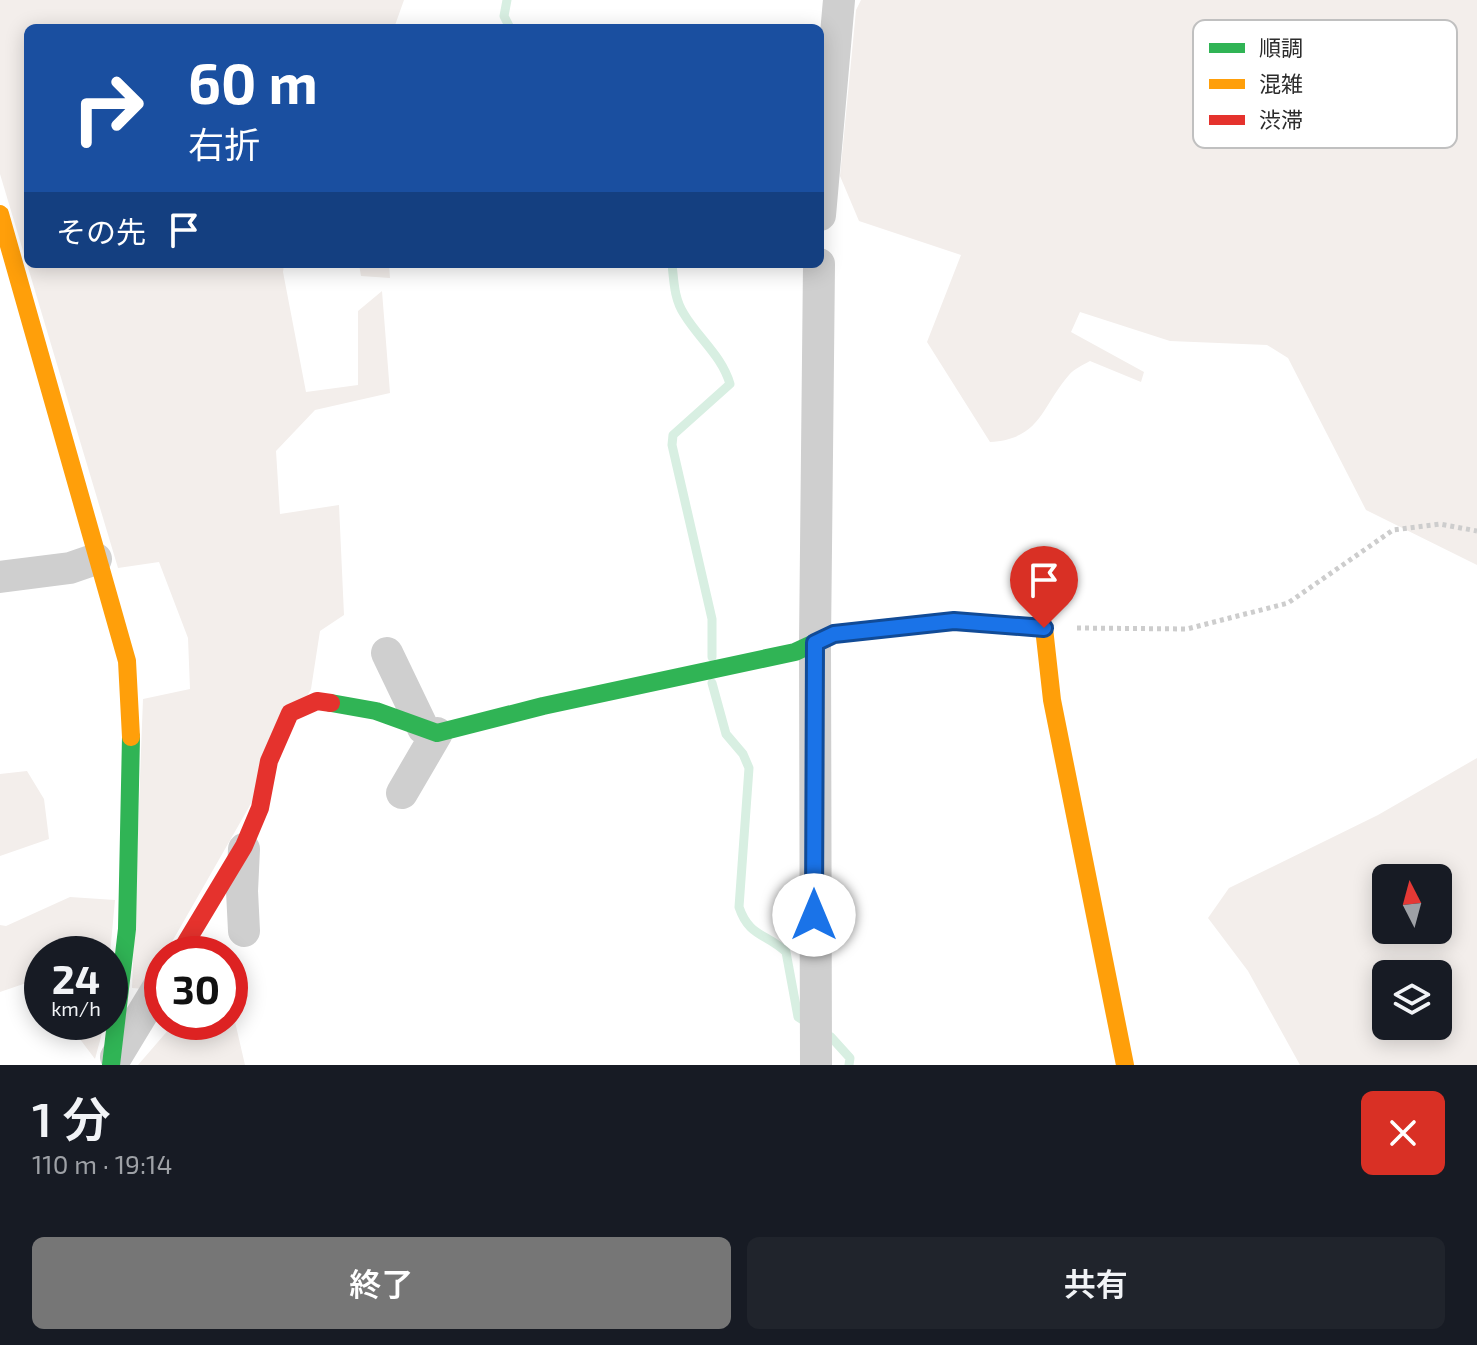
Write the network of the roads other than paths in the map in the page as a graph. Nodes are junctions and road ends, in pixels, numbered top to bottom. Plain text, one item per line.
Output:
1 (839, 0) edge
2 (824, 170) edge
3 (0, 214) edge
4 (819, 268) edge
5 (96, 559) junction
6 (0, 577) edge
7 (815, 643) junction
8 (387, 653) dead end
9 (430, 731) junction
10 (402, 793) dead end
11 (244, 846) junction
12 (244, 931) dead end
13 (190, 936) edge
14 (144, 1011) edge
15 (816, 1042) edge
16 (111, 1065) edge
17 (1125, 1065) edge

1 - 2 street
3 - 5 street
4 - 7 street
5 - 6 street
5 - 16 street
7 - 9 street
7 - 15 street
7 - 17 street
8 - 9 street
9 - 10 street
9 - 11 street
11 - 12 street
11 - 13 street
14 - 16 street

